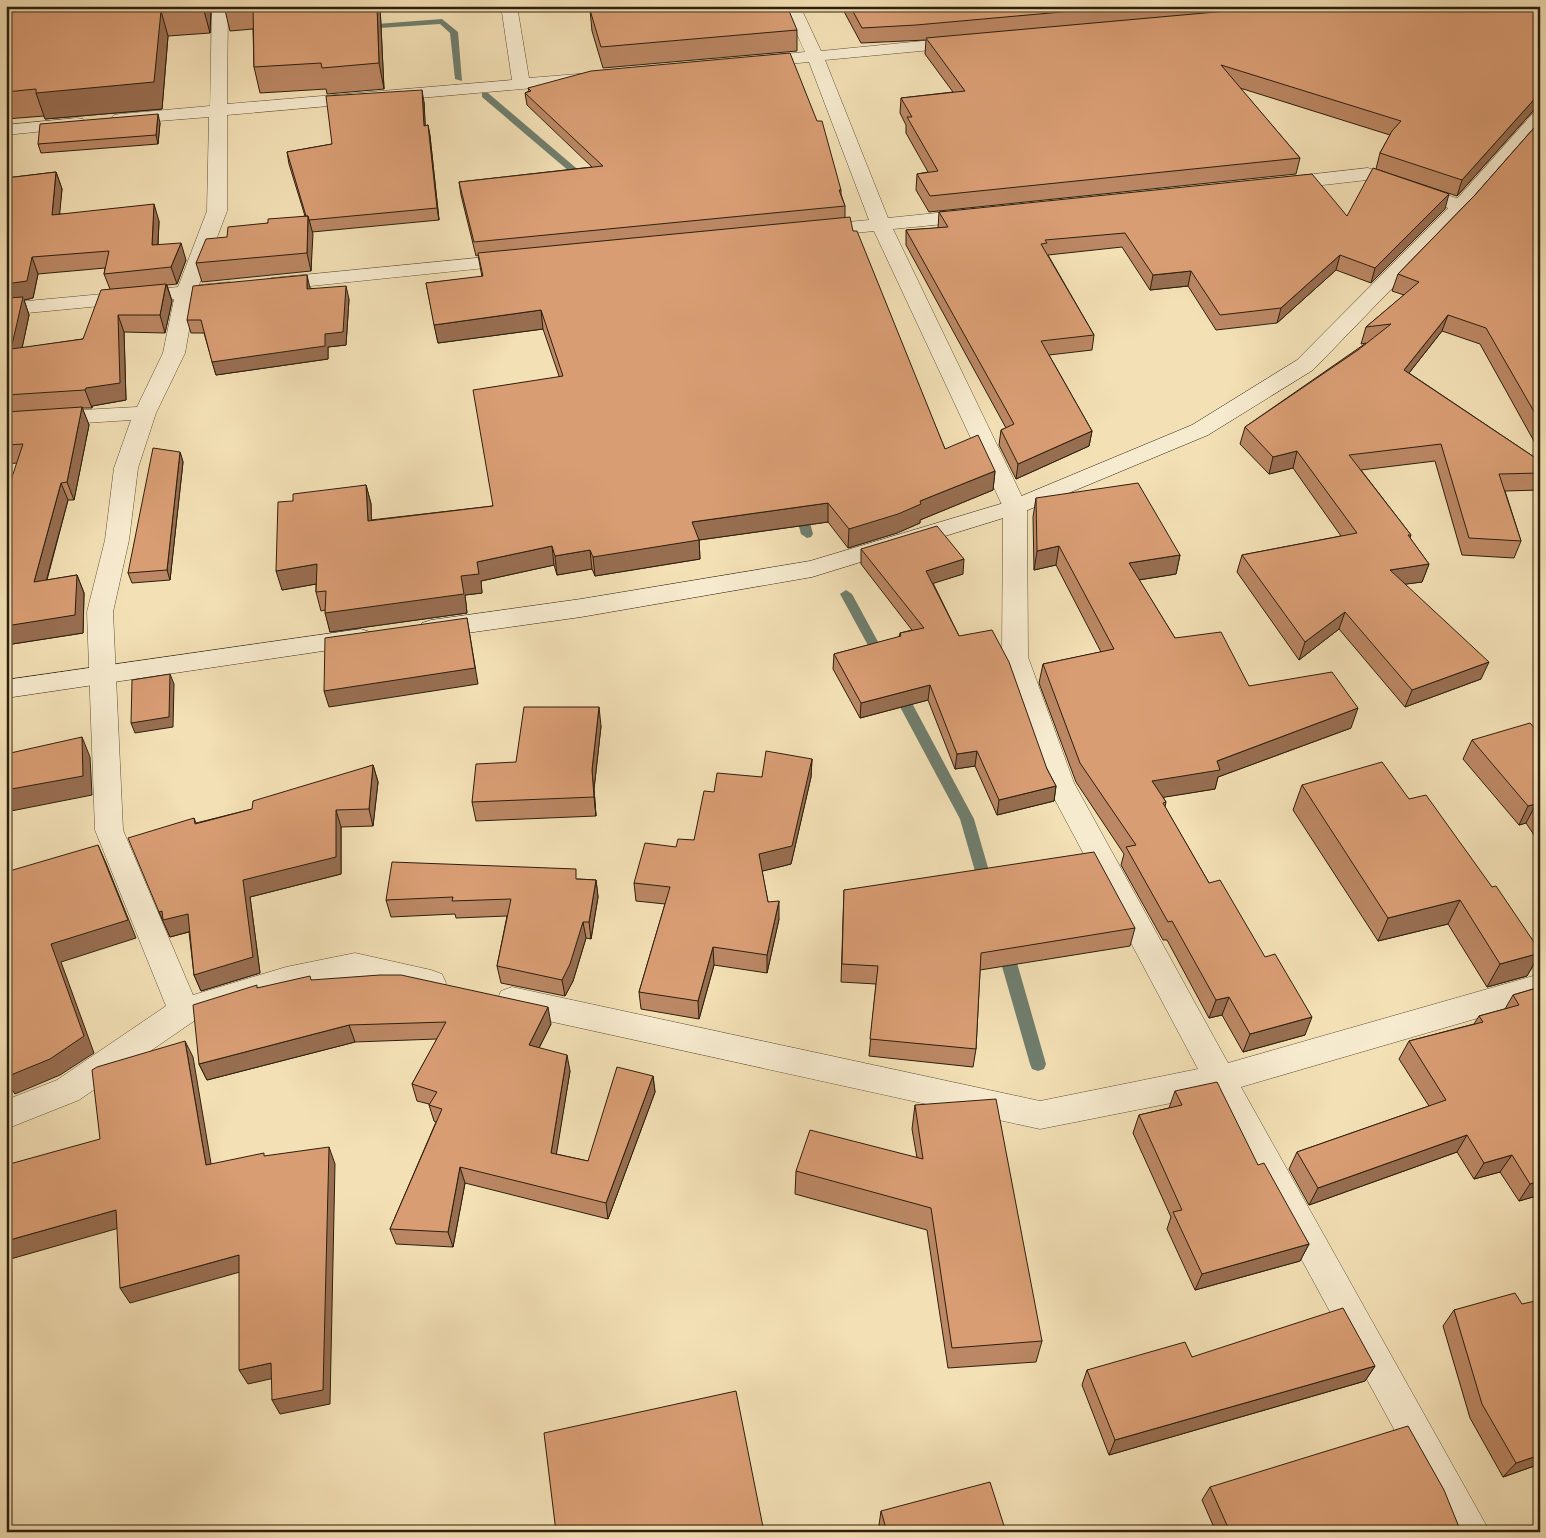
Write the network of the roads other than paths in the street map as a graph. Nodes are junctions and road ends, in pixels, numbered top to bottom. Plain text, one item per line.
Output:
1 (220, 6) edge
2 (509, 6) edge
3 (792, 6) edge
4 (981, 41) edge
5 (815, 56) junction
6 (737, 63) edge
7 (610, 76) edge
8 (522, 84) junction
9 (218, 110) junction
10 (1540, 116) edge
11 (6, 130) edge
12 (1259, 186) edge
13 (1461, 206) junction
14 (990, 213) edge
15 (881, 225) junction
16 (802, 232) edge
17 (534, 258) edge
18 (186, 292) junction
19 (6, 309) edge
20 (145, 413) junction
21 (6, 421) edge
22 (1015, 506) junction
23 (102, 674) junction
24 (6, 689) edge
25 (1540, 987) edge
26 (184, 1011) junction
27 (1220, 1079) junction
28 (6, 1115) edge
29 (1471, 1532) edge

1 - 9 street
2 - 8 street
3 - 5 street
4 - 5 street
5 - 6 street
5 - 15 street
7 - 8 street
8 - 9 street
9 - 11 street
9 - 18 street
10 - 13 street
12 - 13 street
13 - 22 street
14 - 15 street
15 - 16 street
15 - 22 street
17 - 18 street
18 - 19 street
18 - 20 street
20 - 21 street
20 - 23 street
22 - 23 street
22 - 27 street
23 - 24 street
23 - 26 street
25 - 27 street
26 - 27 street
26 - 28 street
27 - 29 street

